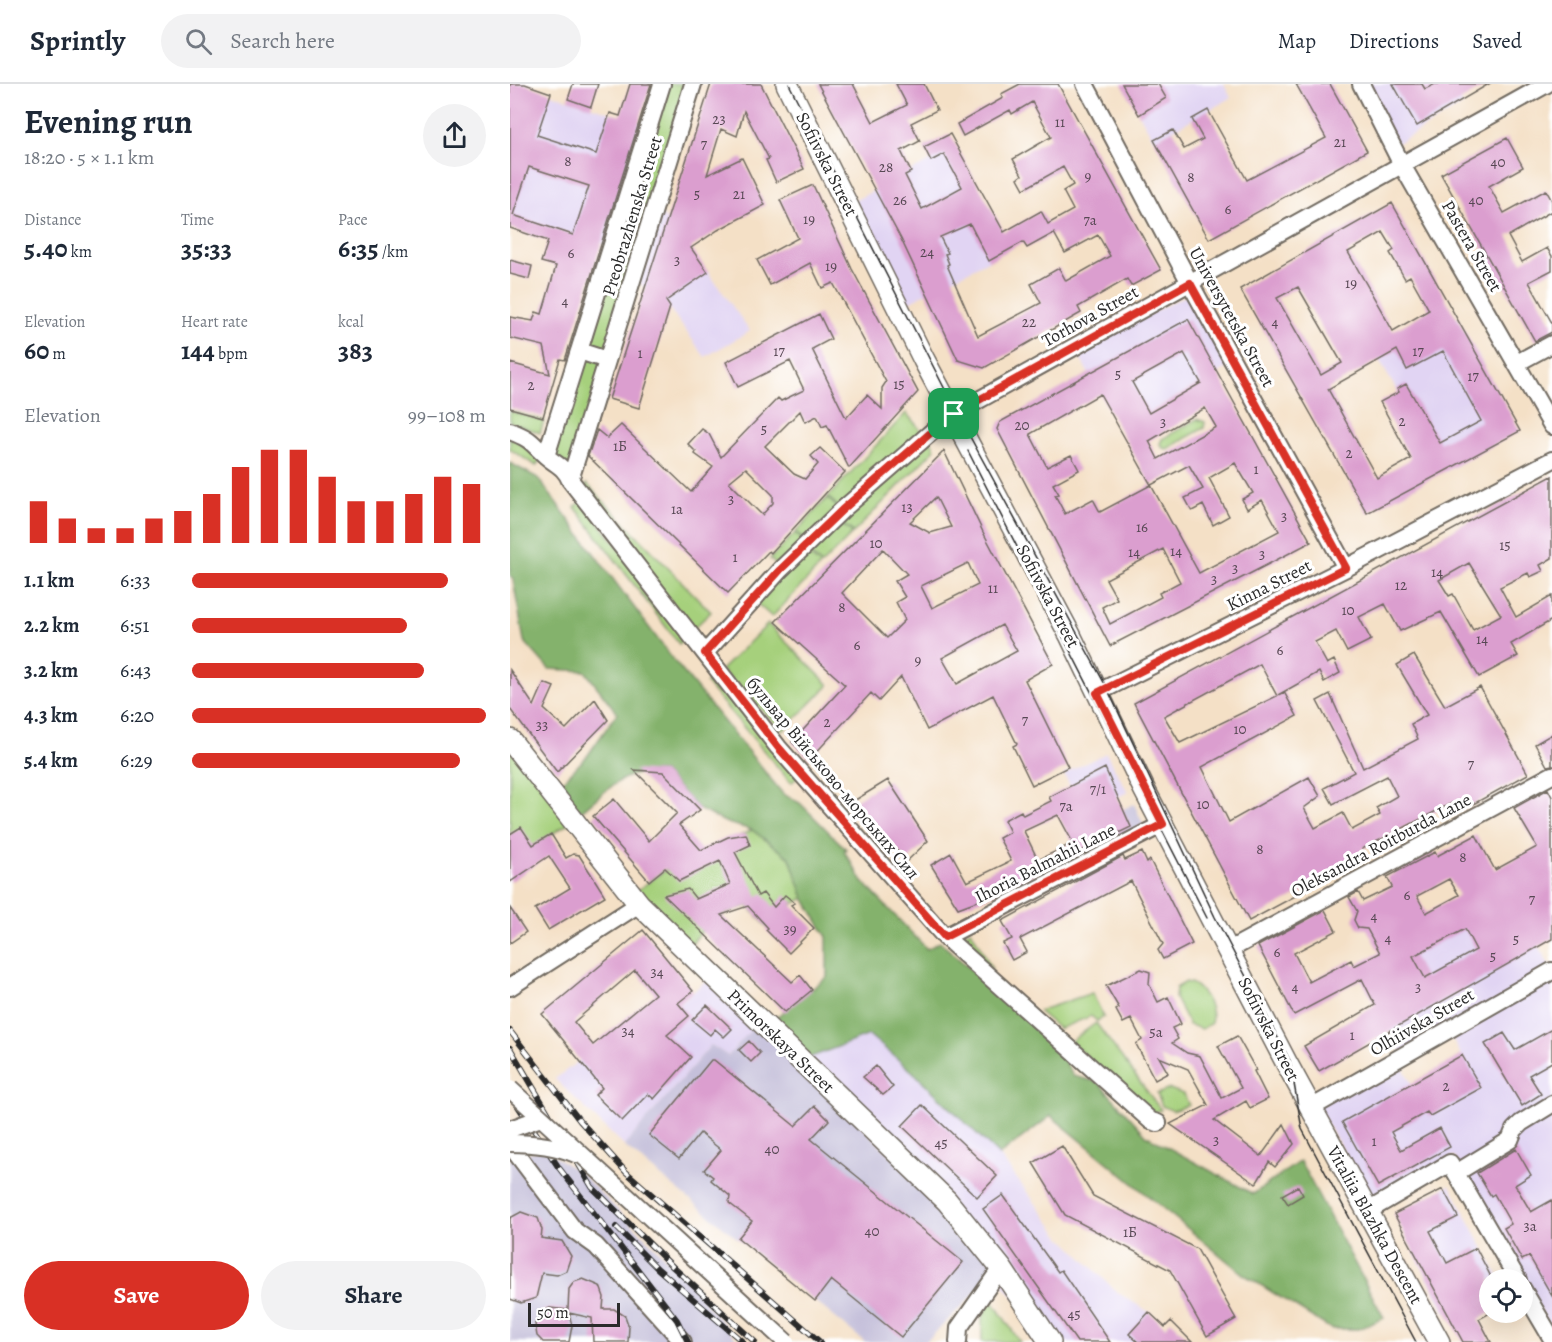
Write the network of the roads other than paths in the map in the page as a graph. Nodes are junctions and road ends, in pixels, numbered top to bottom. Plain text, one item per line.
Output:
1 (662, 84) edge
2 (693, 84) edge
3 (786, 84) edge
4 (1085, 84) edge
5 (1361, 84) edge
6 (1547, 84) edge
7 (1402, 165) junction
8 (1190, 283) junction
9 (1552, 344) edge
10 (579, 351) junction
11 (607, 360) junction
12 (1517, 363) junction
13 (952, 415) junction
14 (1552, 426) edge
15 (510, 431) edge
16 (546, 456) junction
17 (1552, 460) edge
18 (570, 480) junction
19 (1346, 568) junction
20 (705, 653) junction
21 (1097, 693) junction
22 (510, 740) edge
23 (1552, 775) edge
24 (1163, 824) junction
25 (639, 904) junction
26 (945, 937) junction
27 (1229, 950) junction
28 (1552, 970) edge
29 (510, 987) edge
30 (510, 1089) edge
31 (1552, 1104) edge
32 (1311, 1108) junction
33 (541, 1118) junction
34 (1158, 1123) dead end
35 (510, 1130) edge
36 (512, 1148) edge
37 (587, 1160) junction
38 (1456, 1173) junction
39 (1368, 1211) junction
40 (1001, 1268) junction
41 (1512, 1269) edge
42 (1533, 1307) edge
43 (1552, 1339) edge
44 (683, 1342) edge
45 (786, 1342) edge
46 (958, 1342) edge
47 (1050, 1342) edge
48 (1439, 1342) edge

1 - 10 street, Preobrazhenska Street
2 - 11 street, Preobrazhenska Street
3 - 13 main road, Sofiivska Street
4 - 8 street, Universytetska Street
5 - 7 street, Pastera Street
6 - 7 street, Torhova Street
7 - 8 street, Torhova Street
7 - 12 street, Pastera Street
8 - 13 street, Torhova Street
8 - 19 street, Universytetska Street
9 - 12 street
10 - 11 street
10 - 16 street, Preobrazhenska Street
11 - 18 street, Preobrazhenska Street
12 - 14 street, Pastera Street
13 - 20 street, Torhova Street
13 - 21 main road, Sofiivska Street
15 - 16 street, бульвар Військово-морських Сил
16 - 18 street, бульвар Військово-морських Сил
17 - 19 street, Kinna Street
18 - 20 street, бульвар Військово-морських Сил
19 - 21 street, Kinna Street
20 - 26 street, бульвар Військово-морських Сил
21 - 24 main road, Sofiivska Street
22 - 25 main road, Primorskaya Street
23 - 27 street, Oleksandra Roitburda Lane
24 - 26 street, Ihoria Balmahii Lane
24 - 27 main road, Sofiivska Street
25 - 29 street
25 - 40 main road, Primorskaya Street
26 - 34 street, бульвар Військово-морських Сил
27 - 32 main road, Sofiivska Street
28 - 32 street, Olhiivska Street
30 - 33 street, bridge
31 - 38 street
32 - 39 main road, Vitaliia Blazhka Descent
33 - 35 street, bridge
33 - 37 street, bridge
36 - 37 street, bridge
36 - 44 street
37 - 45 street, bridge
38 - 39 street
38 - 41 street
39 - 48 main road, Vitaliia Blazhka Descent
40 - 46 street
40 - 47 main road, Primorskaya Street
42 - 43 street

